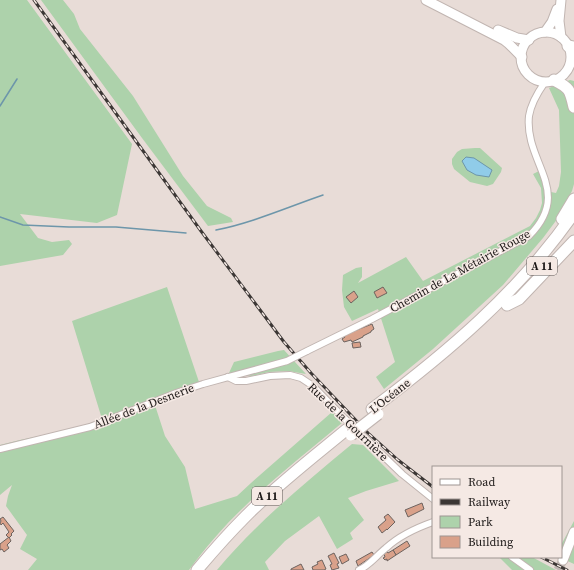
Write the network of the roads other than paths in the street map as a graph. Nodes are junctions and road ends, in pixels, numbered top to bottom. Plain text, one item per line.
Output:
1 (426, 0) edge
2 (439, 0) edge
3 (561, 0) edge
4 (546, 32) junction
5 (529, 40) junction
6 (570, 49) edge
7 (522, 57) junction
8 (574, 75) edge
9 (554, 79) junction
10 (574, 107) edge
11 (574, 199) edge
12 (574, 213) edge
13 (574, 225) edge
14 (574, 241) edge
15 (535, 264) junction
16 (508, 304) junction
17 (287, 361) joint
18 (228, 377) junction
19 (375, 412) junction
20 (348, 433) junction
21 (0, 449) edge
22 (432, 498) edge
23 (432, 522) edge
24 (574, 532) edge
25 (513, 558) edge
26 (563, 560) dead end
27 (197, 570) edge
28 (206, 570) edge
29 (359, 570) edge
30 (530, 570) edge

1 - 7 main road
2 - 5 main road
3 - 4 main road
3 - 6 main road
4 - 5 main road
4 - 6 main road
5 - 7 main road
6 - 9 main road
7 - 9 main road
8 - 9 main road
9 - 10 highway
9 - 17 street, Chemin de La Métairie Rouge, bridge
11 - 15 highway
12 - 15 highway, L’Océane / A 11
13 - 16 highway, L’Océane / A 11
14 - 16 highway
15 - 19 highway, L’Océane / A 11
16 - 19 highway, L’Océane / A 11
17 - 18 street, Allée de la Desnerie
18 - 21 street, Allée de la Desnerie
18 - 22 street, Rue de la Gournière
19 - 20 highway, L’Océane / A 11
20 - 27 highway, L’Océane / A 11
20 - 28 highway, L’Océane / A 11
23 - 29 street
24 - 26 main road
25 - 30 street

